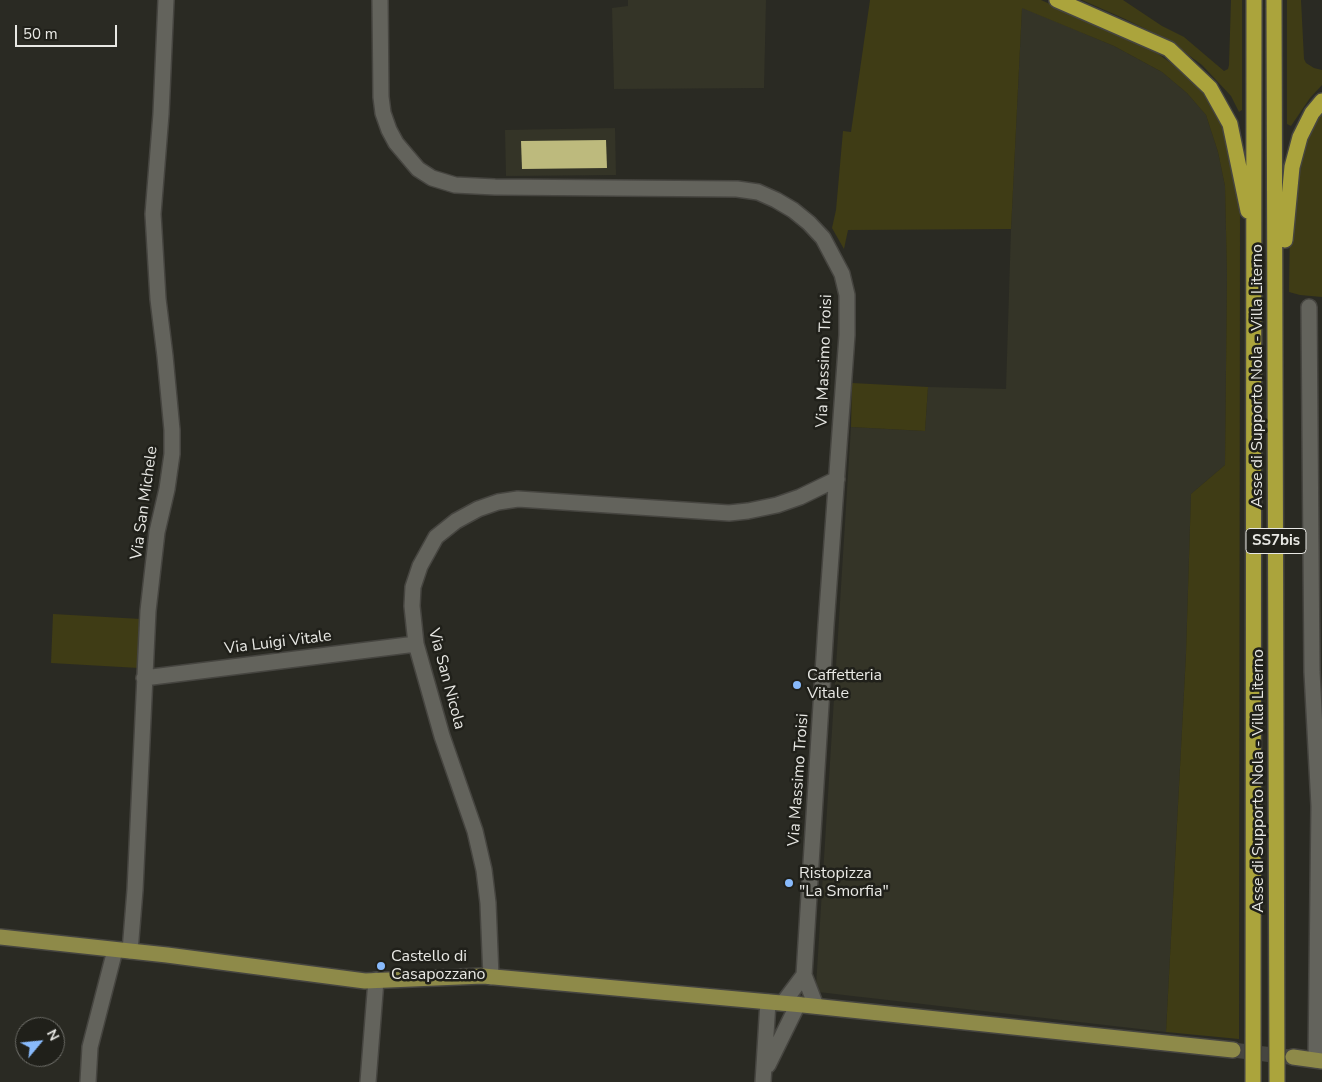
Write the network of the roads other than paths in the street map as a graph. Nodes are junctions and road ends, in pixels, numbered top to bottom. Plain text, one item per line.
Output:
1 (166, 0) edge
2 (380, 0) edge
3 (1057, 0) edge
4 (1254, 0) edge
5 (1274, 0) edge
6 (1322, 101) edge
7 (1254, 240) junction
8 (1276, 275) junction
9 (1309, 307) dead end
10 (837, 479) junction
11 (416, 644) junction
12 (144, 678) junction
13 (0, 937) edge
14 (122, 951) junction
15 (804, 975) junction
16 (491, 977) junction
17 (376, 980) junction
18 (783, 1003) junction
19 (816, 1006) junction
20 (1232, 1050) tunnel mouth
21 (1293, 1057) tunnel mouth
22 (1319, 1060) edge
23 (764, 1077) edge
24 (88, 1082) edge
25 (368, 1082) edge
26 (1253, 1082) edge
27 (1277, 1082) edge

1 - 12 street, Via San Michele
2 - 10 street, Via Massimo Troisi
3 - 7 highway
4 - 7 highway, Asse di Supporto Nola - Villa Literno / SS7bis
5 - 8 highway, Asse di Supporto Nola - Villa Literno / SS7bis
6 - 8 highway
7 - 26 highway, Asse di Supporto Nola - Villa Literno / SS7bis
8 - 27 highway, Asse di Supporto Nola - Villa Literno / SS7bis
9 - 22 street
10 - 11 street, Via San Nicola
10 - 15 street, Via Massimo Troisi
11 - 12 street, Via Luigi Vitale
11 - 16 street, Via San Nicola
12 - 14 street, Via San Michele
13 - 14 main road
14 - 17 main road
14 - 24 street, Via San Michele
15 - 18 street
15 - 19 street, Via Massimo Troisi
16 - 17 main road
16 - 18 main road
17 - 25 street
18 - 19 main road
18 - 23 street
18 - 23 street
19 - 20 main road
21 - 22 main road

